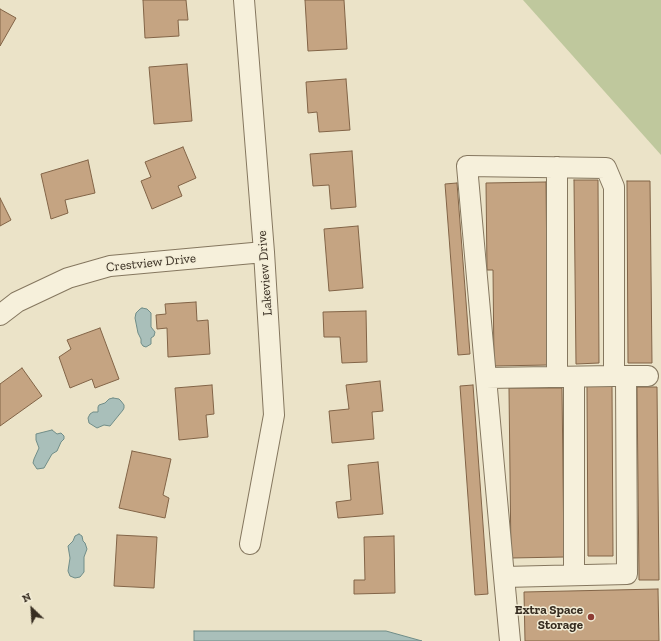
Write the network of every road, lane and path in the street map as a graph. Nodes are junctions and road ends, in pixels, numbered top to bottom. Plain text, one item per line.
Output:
1 (244, 0) edge
2 (557, 168) junction
3 (264, 252) junction
4 (0, 315) edge
5 (620, 376) junction
6 (648, 376) dead end
7 (566, 377) junction
8 (486, 378) junction
9 (250, 544) dead end
10 (574, 575) junction
11 (504, 577) junction
12 (510, 641) edge

1 - 3 street, Lakeview Drive
2 - 5 street
2 - 7 street
2 - 8 street
3 - 4 street, Crestview Drive
3 - 9 street, Lakeview Drive
5 - 6 street
5 - 7 street
5 - 10 street
7 - 8 street
7 - 10 street
8 - 11 street
10 - 11 street
11 - 12 street

